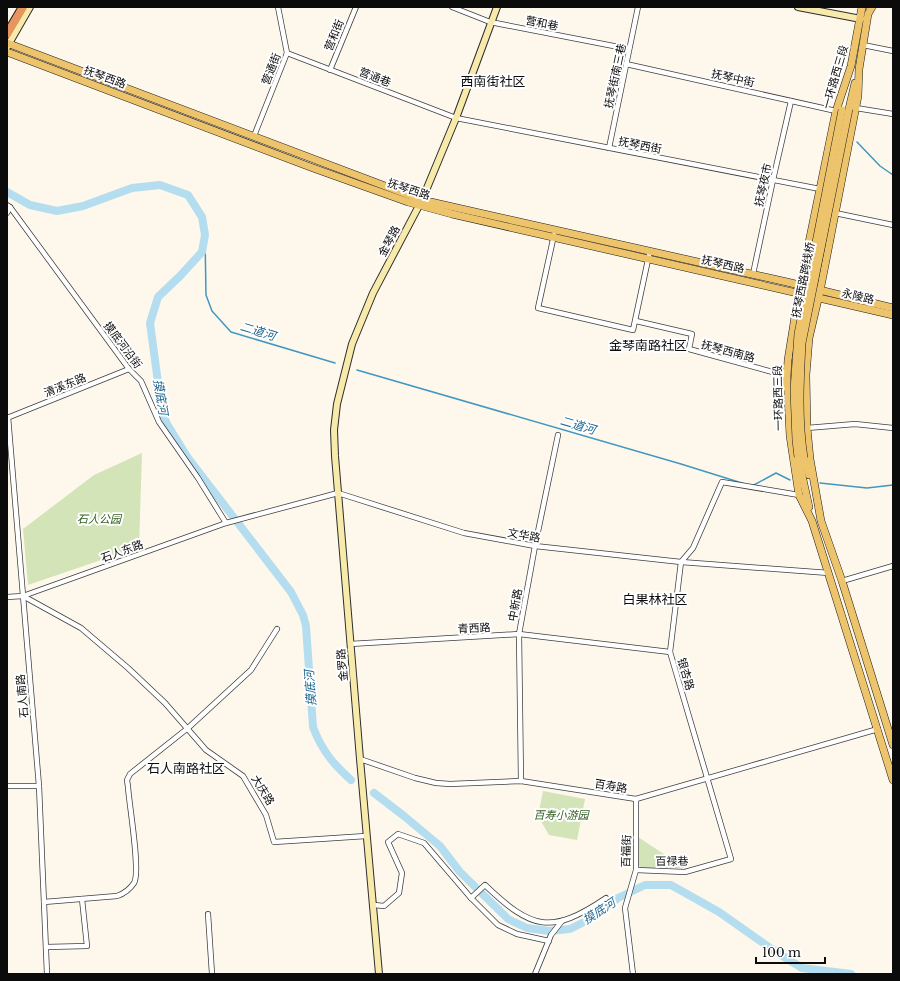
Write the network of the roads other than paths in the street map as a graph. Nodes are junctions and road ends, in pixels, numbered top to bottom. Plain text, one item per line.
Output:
1 (22, 7) edge
2 (30, 7) edge
3 (278, 7) edge
4 (356, 7) edge
5 (452, 7) edge
6 (497, 7) edge
7 (638, 7) edge
8 (798, 7) edge
9 (866, 9) edge
10 (861, 19) junction
11 (490, 22) junction
12 (7, 34) edge
13 (8, 45) edge
14 (863, 45) junction
15 (629, 49) junction
16 (893, 51) edge
17 (7, 52) edge
18 (287, 53) junction
19 (626, 64) junction
20 (330, 70) junction
21 (791, 100) junction
22 (846, 109) junction
23 (893, 114) edge
24 (456, 118) junction
25 (254, 136) junction
26 (609, 148) junction
27 (772, 180) junction
28 (820, 189) junction
29 (420, 202) junction
30 (9, 206) edge
31 (7, 213) edge
32 (835, 213) junction
33 (893, 225) edge
34 (554, 235) junction
35 (648, 257) junction
36 (753, 274) junction
37 (800, 286) junction
38 (799, 293) junction
39 (819, 294) junction
40 (893, 308) edge
41 (893, 315) edge
42 (636, 321) junction
43 (129, 369) junction
44 (787, 376) junction
45 (8, 417) edge
46 (807, 428) junction
47 (893, 428) edge
48 (558, 435) dead end
49 (801, 458) junction
50 (338, 493) junction
51 (799, 495) junction
52 (812, 521) junction
53 (821, 521) junction
54 (226, 523) junction
55 (535, 546) junction
56 (681, 562) junction
57 (893, 566) edge
58 (829, 573) junction
59 (842, 581) junction
60 (23, 596) junction
61 (7, 597) edge
62 (277, 629) dead end
63 (519, 634) junction
64 (350, 644) junction
65 (670, 652) junction
66 (188, 728) junction
67 (878, 729) junction
68 (893, 745) edge
69 (360, 759) junction
70 (707, 779) junction
71 (893, 780) edge
72 (521, 781) junction
73 (7, 786) edge
74 (39, 786) junction
75 (636, 799) junction
76 (366, 836) junction
77 (731, 859) joint
78 (636, 870) junction
79 (471, 898) junction
80 (606, 898) dead end
81 (82, 899) junction
82 (44, 902) junction
83 (374, 905) junction
84 (208, 914) dead end
85 (561, 923) junction
86 (549, 941) junction
87 (46, 947) junction
88 (47, 974) edge
89 (212, 974) edge
90 (379, 974) edge
91 (535, 974) edge
92 (633, 974) edge

1 - 12 highway
2 - 13 street
3 - 18 street, 营通街
4 - 20 street, 营和街
5 - 11 street, 营和巷
6 - 11 street, 金琴路
7 - 15 street, 抚琴街南三巷
8 - 10 street
9 - 10 main road, 一环路西三段
9 - 14 main road, 一环路西三段
10 - 22 main road, 一环路西三段
11 - 15 street, 营和巷
11 - 24 street, 金琴路
13 - 25 main road, 抚琴西路
14 - 16 street
14 - 22 main road, 一环路西三段
15 - 19 street, 抚琴街南三巷
17 - 29 main road, 抚琴西路
18 - 20 street, 营通巷
18 - 25 street, 营通街
19 - 21 street, 抚琴中街
19 - 26 street, 抚琴街南三巷
20 - 24 street, 营通巷
21 - 22 street, 抚琴中街
21 - 27 street, 抚琴夜市
22 - 23 street, 抚琴中街
22 - 28 main road, 一环路西三段
22 - 32 main road
22 - 49 main road, 抚琴西路跨线桥, bridge
24 - 26 street, 抚琴西街
24 - 29 street, 金琴路
25 - 29 main road, 抚琴西路
26 - 27 street, 抚琴西街
27 - 28 street, 抚琴西街
27 - 36 street, 抚琴夜市
28 - 37 main road, 一环路西三段
29 - 34 main road, 抚琴西路
29 - 36 main road, 抚琴西路
29 - 50 street, 金琴路
30 - 31 street
30 - 43 street, 摸底河沿街
32 - 33 street
32 - 39 main road
34 - 35 main road, 抚琴西路
34 - 42 street
35 - 38 main road, 抚琴西路
35 - 42 street
36 - 37 main road, 抚琴西路
37 - 38 main road, 一环路西三段
37 - 39 main road, 抚琴西路
38 - 39 main road, 抚琴西路
38 - 44 main road, 一环路西三段
39 - 40 main road, 永陵路
39 - 41 main road, 永陵路
39 - 46 main road
42 - 44 street, 抚琴西南路
43 - 45 street, 清溪东路
43 - 54 street, 摸底河沿街
44 - 51 main road, 一环路西三段
45 - 60 street, 石人南路
46 - 47 street
46 - 53 main road
48 - 55 street, 中新路
49 - 52 main road
49 - 53 main road
50 - 54 street
50 - 55 street, 文华路
50 - 64 street, 金罗路
51 - 52 main road, 一环路西三段
51 - 56 street
52 - 58 main road, 一环路西三段
53 - 59 main road
54 - 60 street, 石人东路
55 - 56 street, 文华路
55 - 63 street, 中新路
56 - 58 street, 文华路
56 - 65 street, 银杏路
57 - 59 street
58 - 67 main road, 一环路西三段
59 - 68 main road
60 - 61 street, 石人东路
60 - 66 street, 大庆路
60 - 74 street, 石人南路
62 - 66 street
63 - 64 street, 青西路
63 - 65 street, 青西路
63 - 72 street, 中新路
64 - 69 street, 金罗路
65 - 70 street, 银杏路
66 - 76 street, 大庆路
66 - 81 street
67 - 70 street, 百寿路
67 - 71 main road, 一环路西三段
69 - 72 street, 百寿路
69 - 76 street, 金罗路
70 - 75 street, 百寿路
70 - 77 street, 银杏路
72 - 75 street, 百寿路
73 - 74 street
74 - 82 street, 石人南路
75 - 78 street, 百福街
76 - 83 street
77 - 78 street, 百禄巷
78 - 92 street, 百福街
79 - 83 street
79 - 85 street
79 - 86 street
80 - 85 street
81 - 82 street
81 - 87 street
82 - 87 street, 石人南路
83 - 90 street
84 - 89 street
85 - 86 street
86 - 91 street
87 - 88 street, 石人南路

